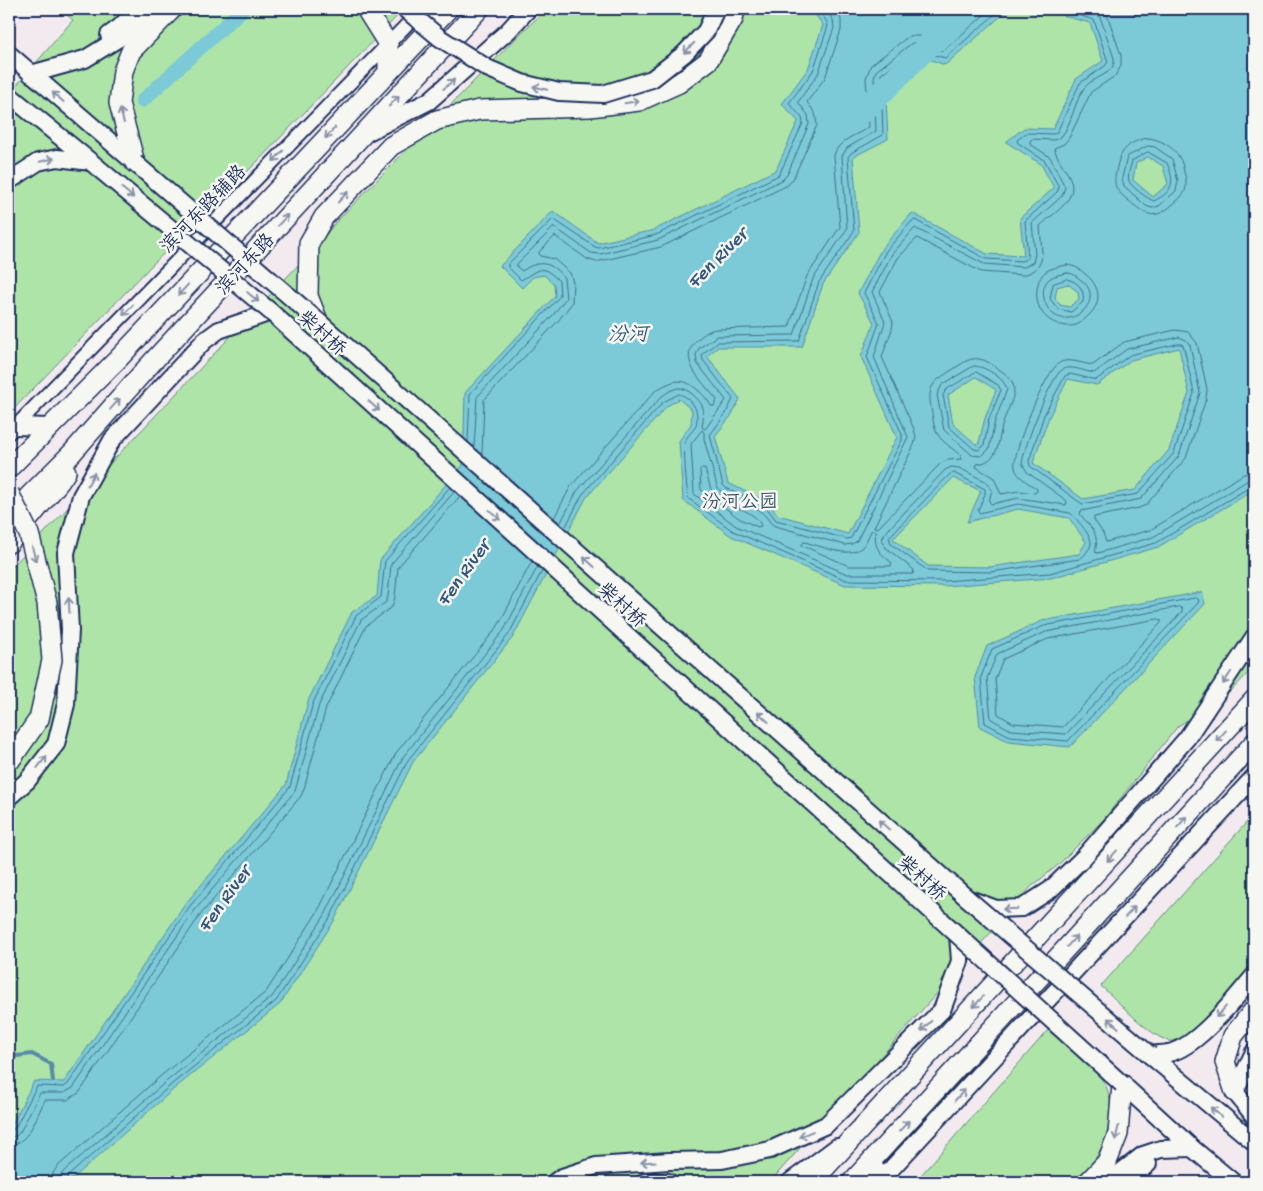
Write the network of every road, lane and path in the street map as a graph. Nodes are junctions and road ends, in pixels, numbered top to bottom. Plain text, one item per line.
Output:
1 (138, 9) edge
2 (155, 9) edge
3 (172, 9) edge
4 (366, 9) edge
5 (406, 9) edge
6 (422, 9) edge
7 (448, 9) edge
8 (479, 9) edge
9 (528, 9) edge
10 (716, 9) edge
11 (735, 9) edge
12 (388, 44) junction
13 (9, 54) edge
14 (388, 72) junction
15 (31, 74) junction
16 (9, 95) edge
17 (362, 135) junction
18 (91, 162) junction
19 (135, 163) junction
20 (9, 181) edge
21 (271, 312) junction
22 (318, 321) junction
23 (50, 427) junction
24 (11, 428) edge
25 (93, 429) junction
26 (9, 468) edge
27 (9, 493) edge
28 (9, 516) edge
29 (9, 543) edge
30 (1254, 637) edge
31 (1254, 700) edge
32 (1254, 743) edge
33 (9, 762) edge
34 (1254, 777) edge
35 (9, 797) edge
36 (967, 898) junction
37 (958, 935) junction
38 (1254, 976) edge
39 (1254, 1010) edge
40 (1254, 1052) edge
41 (1150, 1055) junction
42 (1122, 1084) junction
43 (1234, 1092) junction
44 (1254, 1116) edge
45 (862, 1129) junction
46 (1254, 1142) edge
47 (1192, 1148) junction
48 (871, 1162) junction
49 (555, 1182) edge
50 (645, 1182) edge
51 (670, 1182) edge
52 (790, 1182) edge
53 (812, 1182) edge
54 (852, 1182) edge
55 (880, 1182) edge
56 (1088, 1182) edge
57 (1108, 1182) edge
58 (1126, 1182) edge
59 (1233, 1182) edge

1 - 15 main road
2 - 15 main road
19 -> 3 highway
4 - 12 highway
10 -> 5 main road, bridge
6 - 12 street, 滨河东路辅路
7 - 14 highway, 滨河东路
17 -> 8 highway, 滨河东路
17 -> 9 main road
22 -> 11 highway
12 - 14 highway
12 -> 24 street, 滨河东路辅路
13 - 15 main road, 柴村桥
14 -> 23 highway, 滨河东路
19 -> 15 main road, 柴村桥
16 - 18 main road, 柴村桥
25 -> 17 highway, 滨河东路
20 -> 18 main road
18 -> 21 main road, 柴村桥, bridge
19 - 22 main road, 柴村桥, bridge
35 -> 21 main road
21 -> 37 main road, 柴村桥, bridge
36 -> 22 main road, 柴村桥, bridge
23 - 24 main road
23 - 26 highway, 滨河东路
25 - 28 highway, 滨河东路
25 - 29 highway
27 -> 33 highway, bridge
30 -> 36 main road
31 -> 45 highway
48 -> 32 highway
55 -> 34 main road
41 -> 36 main road, 柴村桥, bridge
37 - 42 main road, 柴村桥, bridge
37 -> 49 main road
38 -> 41 main road
39 - 43 highway
40 - 43 main road
46 -> 41 main road, 柴村桥
42 - 47 main road, 柴村桥
42 -> 56 highway
43 - 44 main road
45 - 52 main road
45 - 53 highway
47 - 57 main road
47 - 58 main road
47 - 59 main road, 柴村桥
48 - 54 highway
48 - 55 highway
50 - 51 main road

